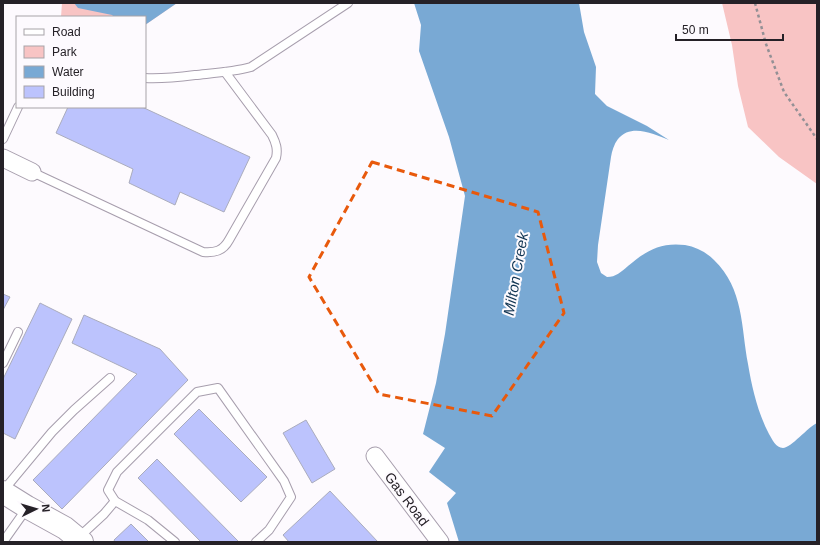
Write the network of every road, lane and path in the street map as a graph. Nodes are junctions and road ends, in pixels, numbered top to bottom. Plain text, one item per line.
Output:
1 (348, 3) edge
2 (755, 3) edge
3 (225, 72) junction
4 (146, 78) edge
5 (18, 108) edge
6 (3, 139) edge
7 (817, 139) edge
8 (3, 158) edge
9 (32, 172) joint
10 (18, 332) dead end
11 (3, 363) edge
12 (110, 378) dead end
13 (375, 456) dead end
14 (3, 492) edge
15 (115, 501) junction
16 (27, 507) junction
17 (80, 540) edge
18 (3, 542) edge
19 (175, 542) edge
20 (256, 542) edge
21 (440, 542) edge

1 - 3 lane
2 - 7 path
3 - 4 lane
3 - 9 lane
5 - 6 lane
8 - 9 street
10 - 11 lane
12 - 14 lane
13 - 21 street, Gas Road
14 - 16 main road
15 - 17 lane
15 - 19 lane
15 - 20 lane
16 - 17 main road
16 - 18 lane

